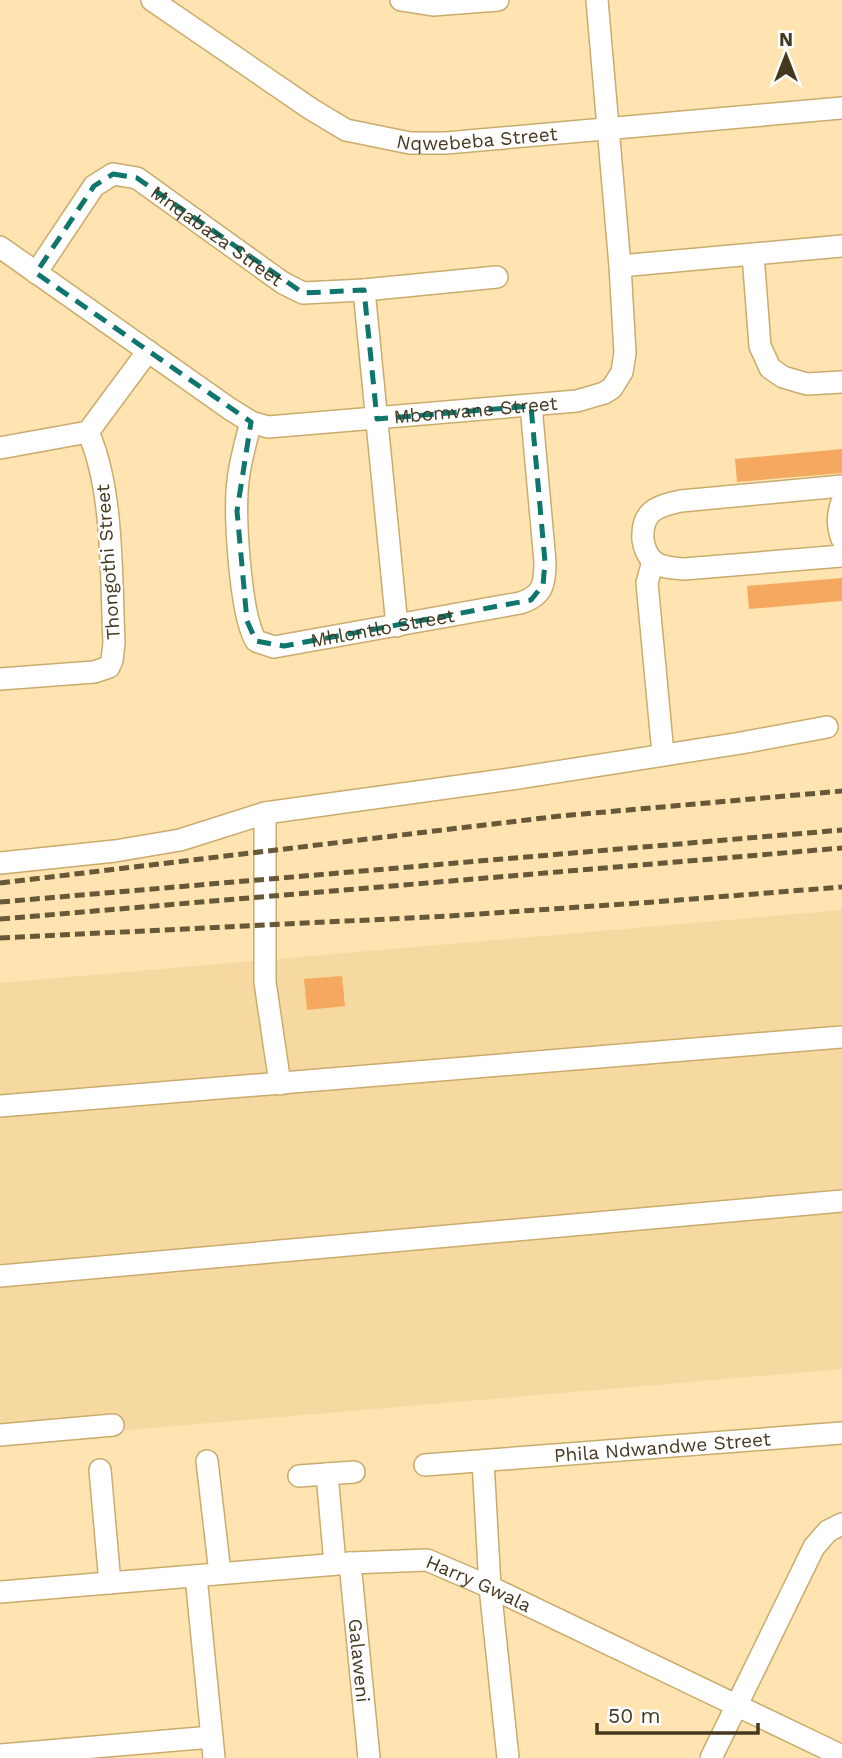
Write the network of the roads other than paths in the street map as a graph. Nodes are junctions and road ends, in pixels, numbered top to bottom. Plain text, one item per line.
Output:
1 (152, 0) edge
2 (401, 0) edge
3 (498, 0) edge
4 (597, 0) edge
5 (842, 108) edge
6 (608, 128) junction
7 (842, 246) edge
8 (0, 247) edge
9 (753, 255) junction
10 (620, 266) junction
11 (36, 273) junction
12 (497, 277) dead end
13 (364, 290) junction
14 (148, 351) junction
15 (842, 382) edge
16 (531, 405) junction
17 (377, 419) junction
18 (251, 422) junction
19 (88, 432) junction
20 (0, 448) edge
21 (842, 486) edge
22 (842, 502) edge
23 (842, 538) edge
24 (842, 556) edge
25 (653, 561) junction
26 (397, 626) junction
27 (0, 679) edge
28 (827, 727) dead end
29 (663, 754) junction
30 (265, 813) junction
31 (0, 863) edge
32 (842, 1037) edge
33 (281, 1084) junction
34 (0, 1106) edge
35 (842, 1201) edge
36 (0, 1276) edge
37 (113, 1425) dead end
38 (842, 1433) edge
39 (0, 1435) edge
40 (207, 1461) dead end
41 (483, 1461) junction
42 (425, 1465) dead end
43 (100, 1470) dead end
44 (354, 1472) dead end
45 (327, 1474) junction
46 (299, 1476) dead end
47 (842, 1524) edge
48 (342, 1563) junction
49 (220, 1573) junction
50 (197, 1576) junction
51 (110, 1583) junction
52 (0, 1586) edge
53 (490, 1587) junction
54 (0, 1592) edge
55 (738, 1704) junction
56 (213, 1748) edge
57 (0, 1755) edge
58 (842, 1756) edge
59 (369, 1758) edge
60 (508, 1758) edge
61 (711, 1758) edge

1 - 6 street, Nqwebeba Street
2 - 3 street
4 - 6 street, Mbomvane Street
5 - 6 street, Nqwebeba Street
6 - 10 street, Mbomvane Street
7 - 9 street
8 - 11 street, Mbomvane Street
9 - 10 street
9 - 15 street
10 - 16 street, Mbomvane Street
11 - 13 street, Mnqabaza Street
11 - 14 street, Mbomvane Street
12 - 13 street, Mnqabaza Street
13 - 17 street
14 - 18 street, Mbomvane Street
14 - 19 street
16 - 17 street, Mbomvane Street
16 - 26 street, Mhlontlo Street
17 - 18 street, Mbomvane Street
17 - 26 street
18 - 26 street, Mhlontlo Street
19 - 20 street
19 - 27 street, Thongothi Street
21 - 25 street
22 - 23 street
24 - 25 street
25 - 29 street
28 - 29 street
29 - 30 street
30 - 31 street
30 - 33 street
32 - 33 street
33 - 34 street
35 - 36 street
37 - 39 street
38 - 41 street, Phila Ndwandwe Street
40 - 49 street
41 - 42 street, Phila Ndwandwe Street
41 - 53 street
43 - 51 street
44 - 45 street
45 - 46 street
45 - 48 street, Galaweni
47 - 55 street
48 - 49 street, Harry Gwala
48 - 53 street, Harry Gwala
48 - 59 street, Galaweni
49 - 50 street, Harry Gwala
50 - 51 street, Harry Gwala
50 - 56 street
51 - 54 street, Harry Gwala
52 - 54 street
53 - 55 street, Harry Gwala
53 - 60 street
55 - 58 street, Harry Gwala
55 - 61 street
56 - 57 street

